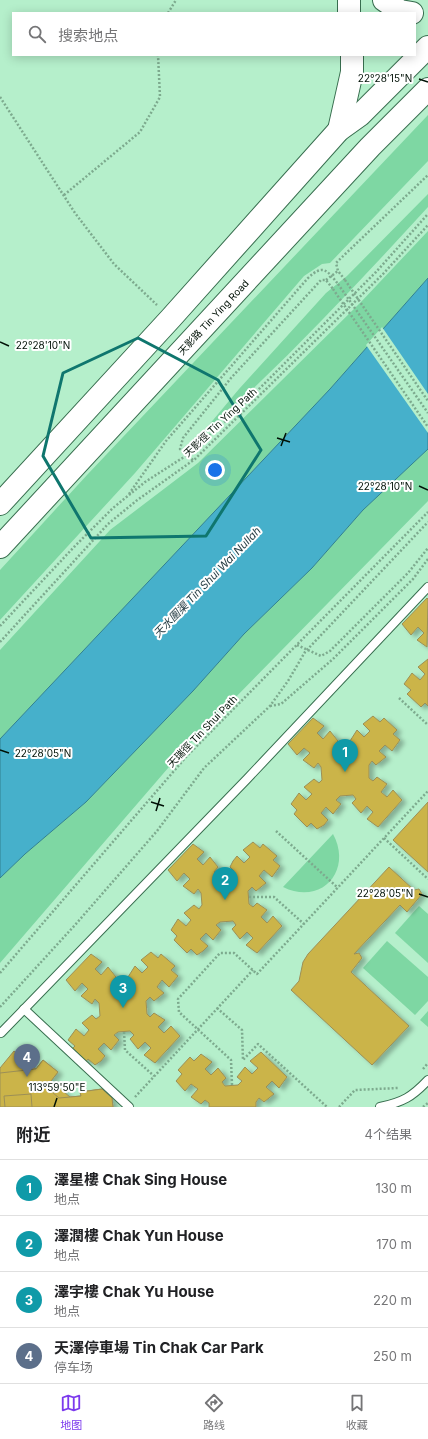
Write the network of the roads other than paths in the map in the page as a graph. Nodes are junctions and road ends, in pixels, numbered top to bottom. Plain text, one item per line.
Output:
1 (349, 0) edge
2 (384, 0) edge
3 (349, 12) edge
4 (406, 12) edge
5 (428, 12) edge
6 (416, 13) edge
7 (428, 47) edge
8 (352, 56) edge
9 (428, 89) edge
10 (339, 130) junction
11 (0, 504) edge
12 (0, 548) edge
13 (428, 587) edge
14 (24, 1009) junction
15 (0, 1033) edge
16 (428, 1080) edge
17 (128, 1106) edge
18 (380, 1107) edge

1 - 3 main road
2 - 4 main road
5 - 6 main road
7 - 10 main road
8 - 10 main road
9 - 12 main road, 天影路 Tin Ying Road
10 - 11 main road
13 - 14 lane
14 - 15 lane
14 - 17 lane
16 - 18 lane

